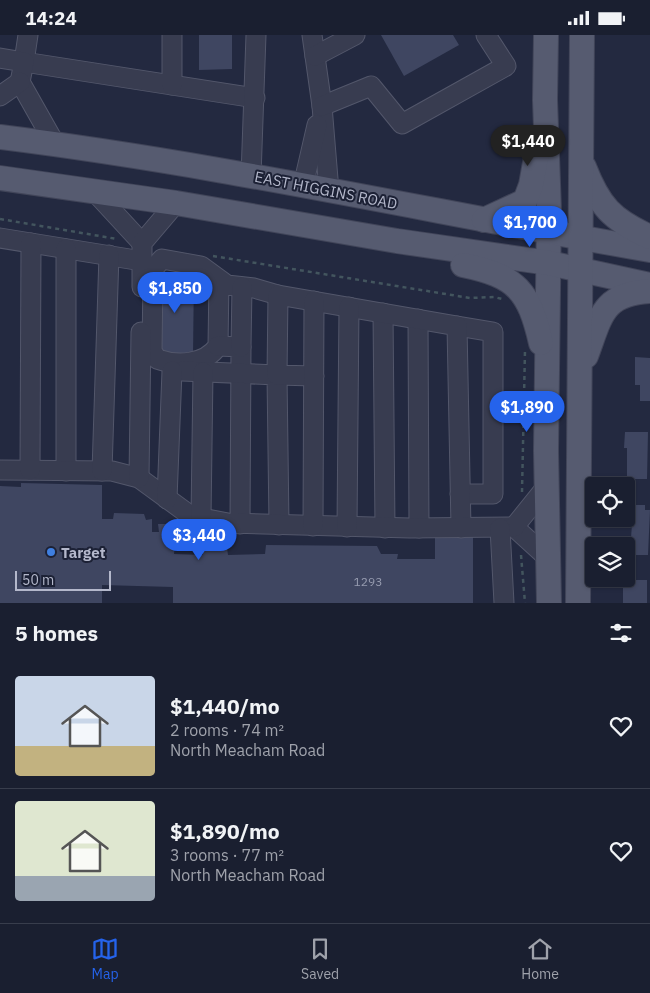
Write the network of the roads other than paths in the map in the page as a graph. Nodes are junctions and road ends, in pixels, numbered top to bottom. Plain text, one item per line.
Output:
1 (28, 35) edge
2 (172, 35) edge
3 (256, 35) edge
4 (312, 35) edge
5 (355, 35) edge
6 (486, 35) edge
7 (546, 35) edge
8 (582, 35) edge
9 (315, 56) junction
10 (0, 59) edge
11 (24, 62) junction
12 (20, 82) junction
13 (172, 85) junction
14 (0, 96) edge
15 (255, 98) junction
16 (545, 101) junction
17 (322, 107) junction
18 (0, 137) edge
19 (55, 144) junction
20 (580, 157) junction
21 (251, 176) junction
22 (0, 178) edge
23 (303, 185) junction
24 (94, 191) junction
25 (329, 191) junction
26 (176, 203) junction
27 (484, 220) junction
28 (330, 228) junction
29 (549, 232) junction
30 (650, 237) edge
31 (0, 238) edge
32 (581, 238) junction
33 (31, 243) junction
34 (66, 249) junction
35 (650, 250) edge
36 (142, 252) junction
37 (109, 255) junction
38 (549, 263) junction
39 (581, 271) junction
40 (219, 280) junction
41 (650, 285) edge
42 (242, 287) junction
43 (650, 291) edge
44 (278, 295) junction
45 (314, 301) junction
46 (349, 307) junction
47 (383, 313) junction
48 (418, 319) junction
49 (457, 326) junction
50 (218, 346) junction
51 (241, 347) junction
52 (140, 370) junction
53 (547, 370) junction
54 (172, 371) junction
55 (580, 371) junction
56 (203, 372) junction
57 (240, 374) junction
58 (277, 375) junction
59 (314, 375) junction
60 (0, 470) edge
61 (30, 470) junction
62 (66, 471) junction
63 (102, 471) junction
64 (139, 478) junction
65 (547, 486) junction
66 (460, 494) junction
67 (167, 499) junction
68 (202, 518) junction
69 (240, 524) junction
70 (279, 525) junction
71 (312, 526) junction
72 (347, 527) junction
73 (385, 527) junction
74 (507, 527) junction
75 (419, 528) junction
76 (460, 528) junction
77 (548, 558) junction
78 (504, 603) edge
79 (549, 603) edge
80 (578, 603) edge

1 - 11 lane
2 - 13 lane
3 - 15 lane
4 - 9 lane
5 - 9 lane
6 - 17 lane
7 - 16 main road
8 - 20 main road
9 - 17 lane
10 - 11 lane
11 - 12 lane
11 - 13 lane
12 - 14 lane
12 - 19 lane
13 - 15 lane
15 - 21 lane
16 - 27 main road
16 - 29 main road
17 - 23 lane
17 - 25 lane
18 - 19 main road, EAST HIGGINS ROAD
19 - 21 main road, EAST HIGGINS ROAD
20 - 30 main road
20 - 32 main road
21 - 23 main road, EAST HIGGINS ROAD
22 - 24 main road
23 - 25 main road, EAST HIGGINS ROAD
24 - 26 main road
24 - 36 lane
25 - 27 main road, EAST HIGGINS ROAD
26 - 28 main road
26 - 36 lane
27 - 29 main road, EAST HIGGINS ROAD
28 - 38 main road
28 - 53 main road
29 - 32 main road, EAST HIGGINS ROAD
29 - 38 main road
31 - 33 lane
32 - 35 main road, EAST HIGGINS ROAD
32 - 39 main road
33 - 34 lane
33 - 61 lane
34 - 37 lane
34 - 62 lane
36 - 37 lane
36 - 52 lane
37 - 63 lane
38 - 39 main road
38 - 53 main road
39 - 41 main road
39 - 55 main road
40 - 42 lane
40 - 50 lane
40 - 50 lane
42 - 44 lane
42 - 51 lane
43 - 55 main road
44 - 45 lane
44 - 58 lane
45 - 46 lane
45 - 59 lane
46 - 47 lane
46 - 72 lane
47 - 48 lane
47 - 73 lane
48 - 49 lane
48 - 75 lane
49 - 66 lane
49 - 66 lane
50 - 51 lane
51 - 57 lane
52 - 54 lane
52 - 64 lane
53 - 65 main road
54 - 56 lane
54 - 67 lane
55 - 80 main road
56 - 57 lane
56 - 68 lane
57 - 58 lane
57 - 69 lane
58 - 59 lane
58 - 70 lane
59 - 71 lane
60 - 61 lane
61 - 62 lane
62 - 63 lane
63 - 64 lane
64 - 67 lane
65 - 74 lane
65 - 77 main road
66 - 76 lane
67 - 68 lane
68 - 69 lane
69 - 70 lane
70 - 71 lane
71 - 72 lane
72 - 73 lane
73 - 75 lane
74 - 76 lane
74 - 77 lane
74 - 78 lane
75 - 76 lane
77 - 79 main road

